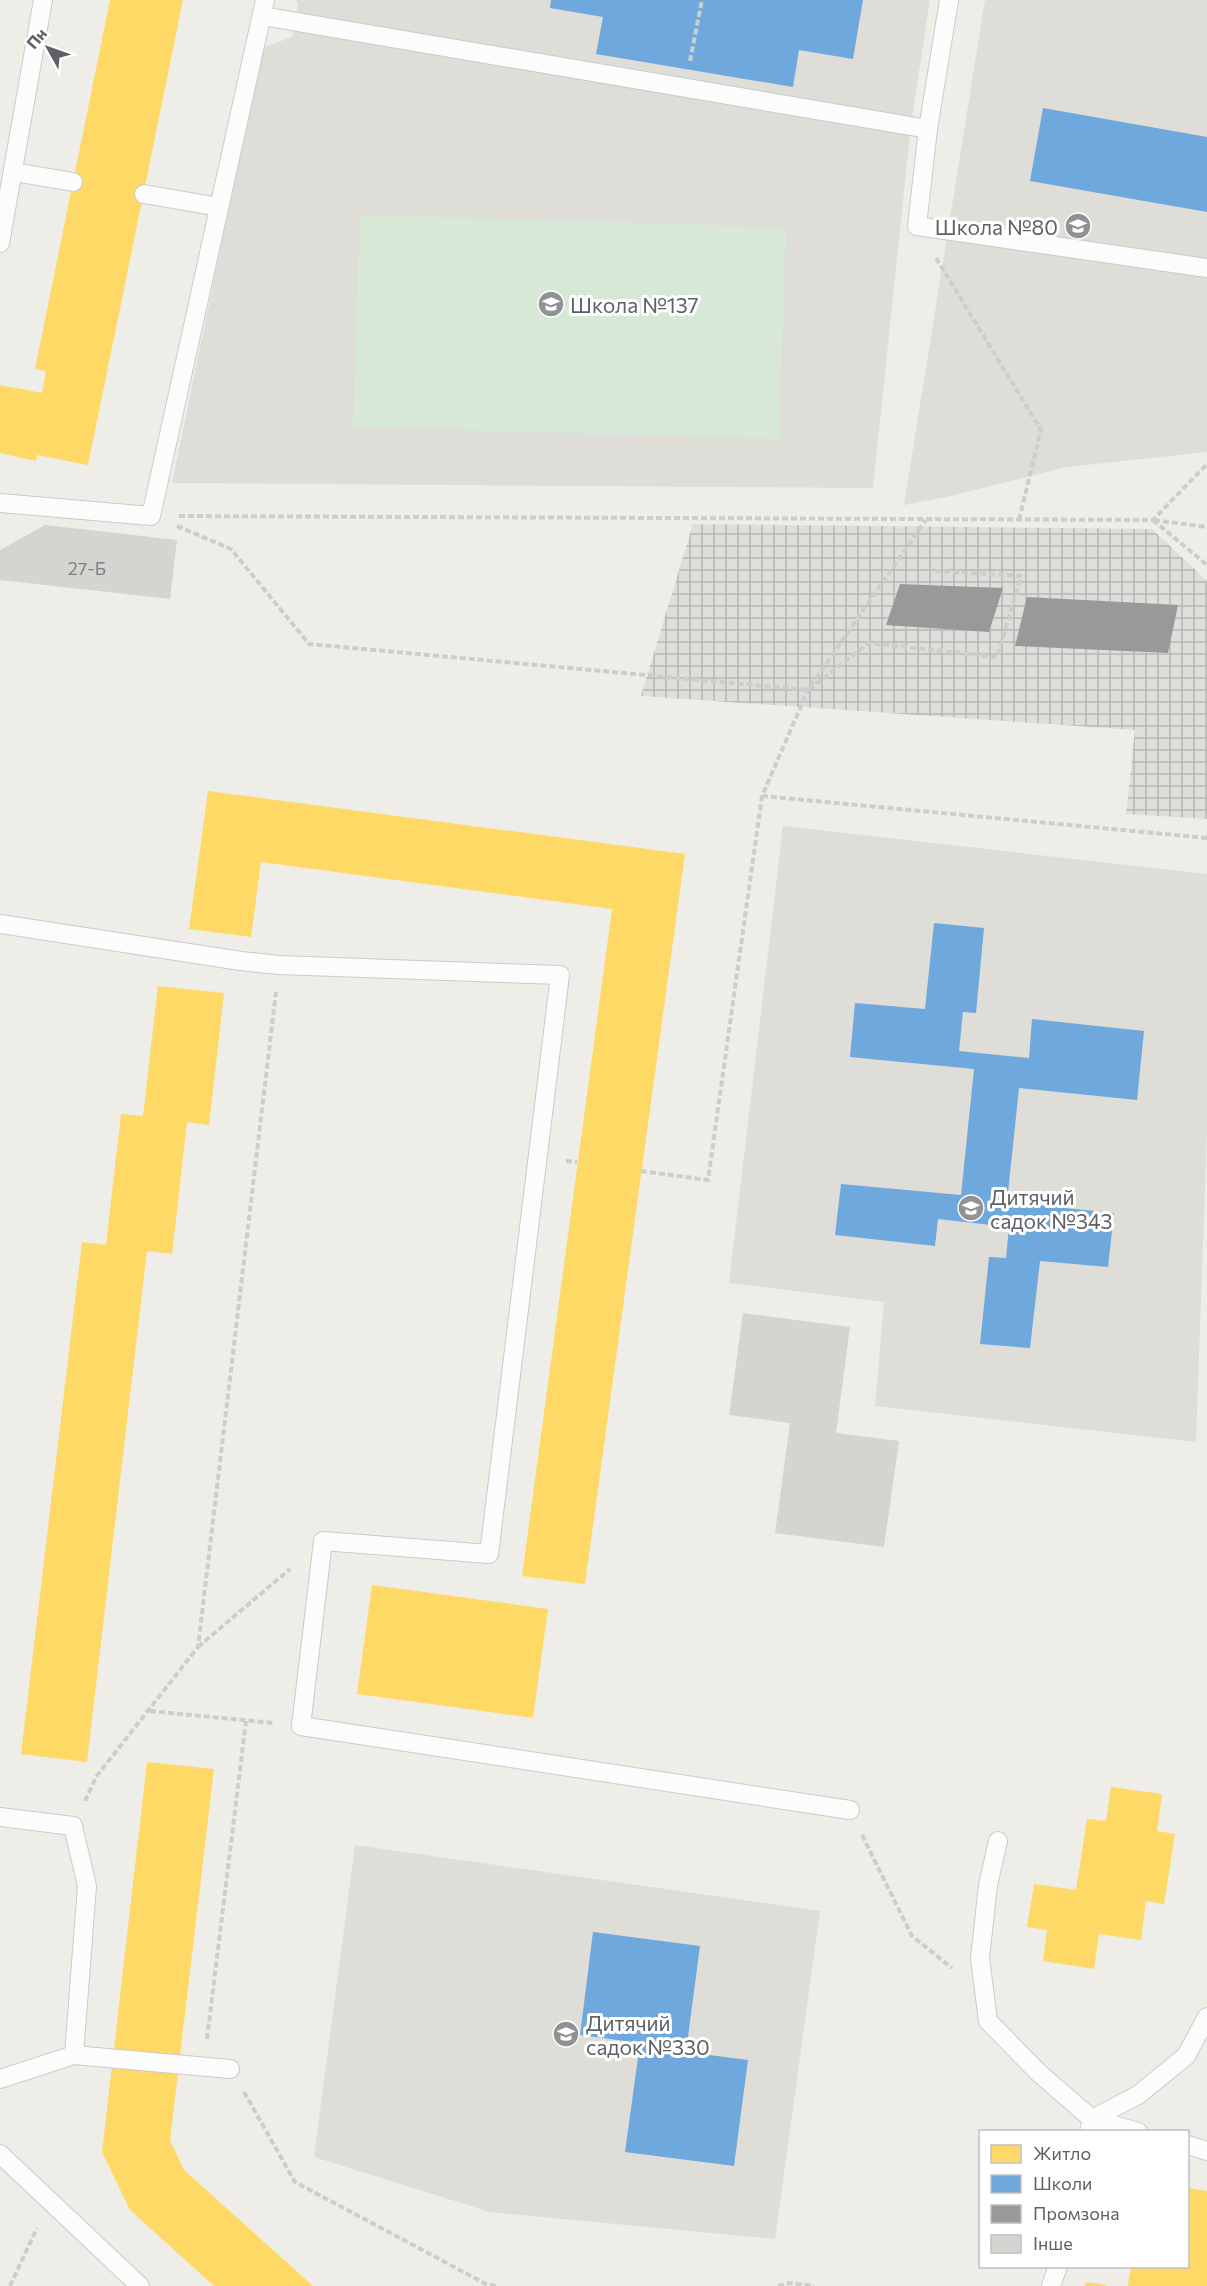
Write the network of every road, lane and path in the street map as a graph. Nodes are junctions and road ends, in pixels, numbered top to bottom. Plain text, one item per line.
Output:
1 (43, 0) edge
2 (702, 0) edge
3 (949, 0) edge
4 (263, 8) edge
5 (686, 87) junction
6 (928, 129) junction
7 (14, 172) junction
8 (73, 182) dead end
9 (144, 194) dead end
10 (219, 207) junction
11 (917, 226) junction
12 (0, 243) edge
13 (1207, 268) edge
14 (1207, 464) edge
15 (0, 503) edge
16 (151, 516) junction
17 (926, 519) junction
18 (1019, 520) junction
19 (1153, 520) junction
20 (1207, 527) edge
21 (1207, 565) edge
22 (935, 571) dead end
23 (808, 690) junction
24 (762, 796) junction
25 (1207, 838) edge
26 (0, 924) edge
27 (279, 965) junction
28 (641, 1171) dead end
29 (323, 1541) junction
30 (198, 1647) junction
31 (149, 1711) junction
32 (246, 1721) junction
33 (301, 1726) junction
34 (850, 1809) joint
35 (0, 1817) edge
36 (73, 1826) junction
37 (998, 1841) dead end
38 (985, 1994) junction
39 (1207, 2017) edge
40 (74, 2055) junction
41 (204, 2066) junction
42 (230, 2069) joint
43 (0, 2079) edge
44 (1091, 2125) edge
45 (1125, 2130) edge
46 (1189, 2145) edge
47 (1207, 2151) edge
48 (0, 2154) edge
49 (41, 2219) dead end
50 (1057, 2268) edge
51 (10, 2286) edge
52 (140, 2286) edge
53 (498, 2286) edge
54 (778, 2286) edge
55 (814, 2286) edge
56 (1052, 2286) edge

1 - 7 lane
2 - 5 path
3 - 6 lane
4 - 5 lane
4 - 10 lane
5 - 6 lane
6 - 11 lane
7 - 8 lane
7 - 12 lane
9 - 10 lane
10 - 16 lane
11 - 13 lane
11 - 18 path
14 - 19 path
15 - 16 lane
16 - 17 path
16 - 23 path
17 - 18 path
17 - 23 path
18 - 19 path
19 - 20 path
19 - 21 path
22 - 23 path
23 - 24 path
24 - 25 path
24 - 28 path
26 - 27 lane
27 - 29 lane
27 - 30 path
29 - 30 path
29 - 33 lane
30 - 31 path
31 - 32 path
31 - 36 path
32 - 33 path
32 - 41 path
33 - 34 lane
34 - 38 path
35 - 36 lane
36 - 40 lane
37 - 38 lane
38 - 44 lane
39 - 44 lane
40 - 41 lane
40 - 43 lane
41 - 42 lane
42 - 53 path
44 - 45 lane
46 - 47 lane
48 - 52 lane
49 - 51 path
50 - 56 lane
54 - 55 path

